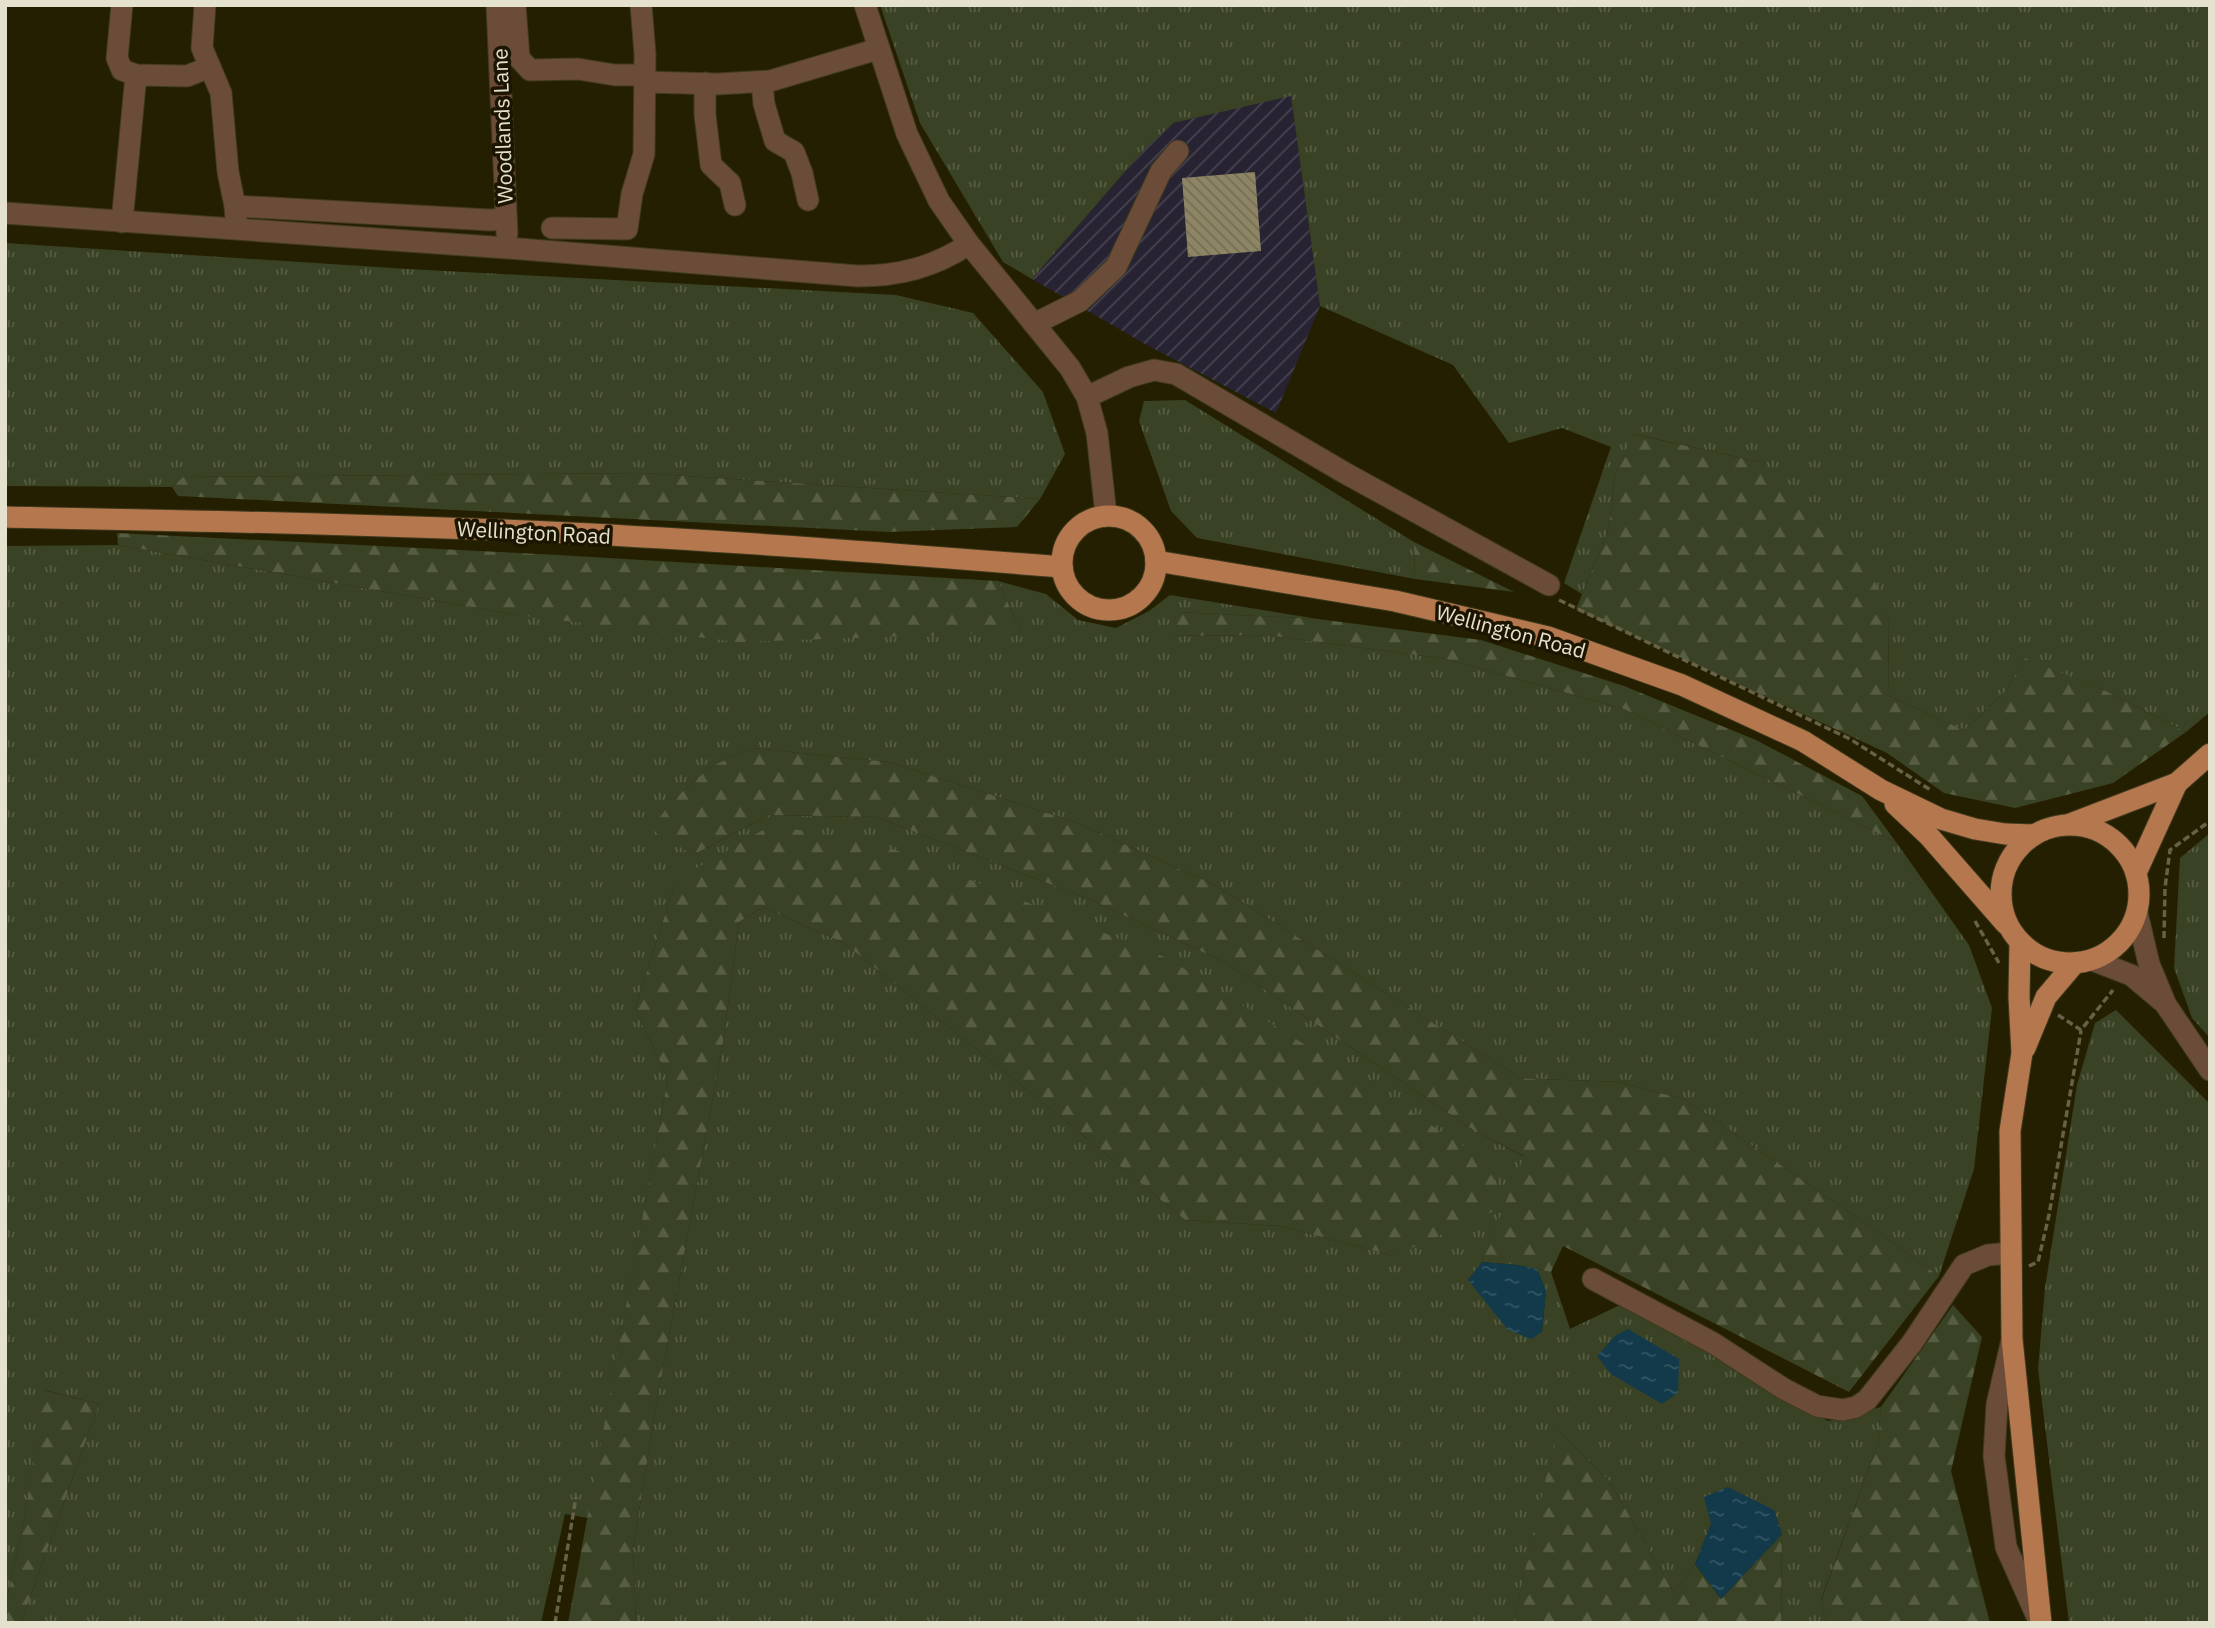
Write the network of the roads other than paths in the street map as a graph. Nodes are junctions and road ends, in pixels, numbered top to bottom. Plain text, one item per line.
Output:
1 (121, 5) edge
2 (205, 5) edge
3 (497, 5) edge
4 (515, 5) edge
5 (641, 5) edge
6 (865, 5) edge
7 (878, 49) junction
8 (210, 67) junction
9 (645, 70) junction
10 (136, 75) junction
11 (762, 82) junction
12 (705, 83) junction
13 (1178, 151) dead end
14 (808, 200) dead end
15 (736, 205) dead end
16 (235, 206) junction
17 (5, 213) edge
18 (506, 219) junction
19 (122, 222) junction
20 (552, 228) dead end
21 (236, 229) junction
22 (969, 244) junction
23 (507, 248) junction
24 (1034, 324) junction
25 (1087, 397) junction
26 (1106, 515) junction
27 (5, 517) edge
28 (1156, 561) junction
29 (1062, 567) junction
30 (1549, 585) dead end
31 (2210, 754) edge
32 (2177, 783) junction
33 (1881, 790) junction
34 (2068, 824) junction
35 (2034, 835) junction
36 (2136, 873) junction
37 (2137, 913) junction
38 (2014, 934) junction
39 (2083, 962) junction
40 (2166, 1005) junction
41 (2022, 1053) junction
42 (2210, 1070) edge
43 (2011, 1253) junction
44 (1592, 1279) dead end
45 (2012, 1339) junction
46 (2040, 1623) edge

1 - 10 street
2 - 8 street
3 - 18 street, Woodlands Lane
4 - 9 street
5 - 9 street
6 - 7 street
7 - 11 street
7 - 22 street
8 - 10 street
8 - 16 street
9 - 12 street
9 - 20 street
10 - 19 street
11 - 12 street
11 - 14 street
12 - 15 street
13 - 24 street
16 - 18 street
16 - 21 street
17 - 19 street
18 - 23 street, Woodlands Lane
19 - 21 street
21 - 23 street
22 - 23 street
22 - 24 street
24 - 25 street
25 - 26 street
25 - 30 street
26 - 28 main road
26 - 29 main road
27 - 29 main road, Wellington Road
28 - 29 main road
28 - 33 main road, Wellington Road
31 - 32 main road
32 - 34 main road
32 - 36 main road
33 - 35 main road, Wellington Road
33 - 38 main road, Wellington Road
34 - 35 main road
34 - 36 main road
35 - 38 main road
36 - 37 main road
37 - 39 main road
37 - 40 street
38 - 39 main road
38 - 41 main road
39 - 40 street
39 - 41 main road
40 - 42 street
41 - 43 main road
43 - 44 street
43 - 45 main road
45 - 46 main road
45 - 46 street

